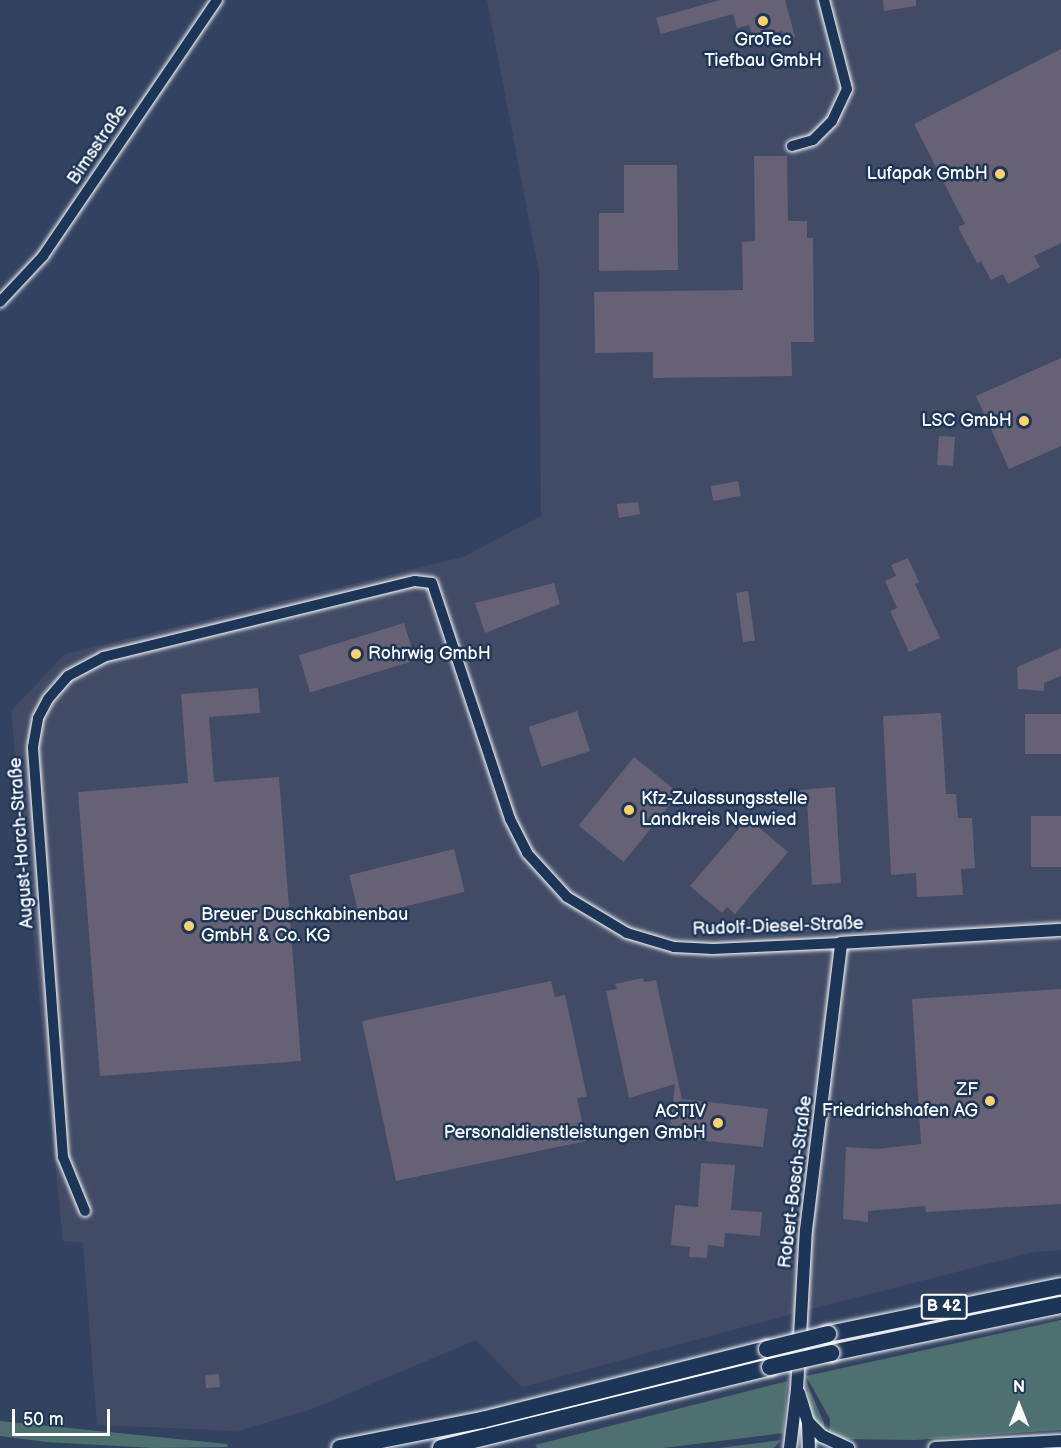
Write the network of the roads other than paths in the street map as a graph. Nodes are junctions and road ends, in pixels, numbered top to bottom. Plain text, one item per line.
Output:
1 (216, 0) edge
2 (824, 0) edge
3 (792, 146) dead end
4 (0, 302) edge
5 (432, 583) joint
6 (1061, 930) edge
7 (841, 944) junction
8 (85, 1211) dead end
9 (1061, 1286) edge
10 (1061, 1305) edge
11 (798, 1389) junction
12 (808, 1422) junction
13 (1061, 1440) edge
14 (340, 1448) edge
15 (441, 1448) edge
16 (790, 1448) edge
17 (809, 1448) edge
18 (848, 1448) edge
19 (935, 1448) edge

1 - 4 street, Bimsstraße
2 - 3 street
5 - 7 street, Rudolf-Diesel-Straße
5 - 8 street, August-Horch-Straße
6 - 7 street, Rudolf-Diesel-Straße
7 - 11 street, Robert-Bosch-Straße
9 - 14 highway, B 42, bridge
10 - 15 highway, B 42, bridge
11 - 12 street, Robert-Bosch-Straße
11 - 16 street, Robert-Bosch-Straße
12 - 17 street, Robert-Bosch-Straße
12 - 18 street
13 - 19 street

